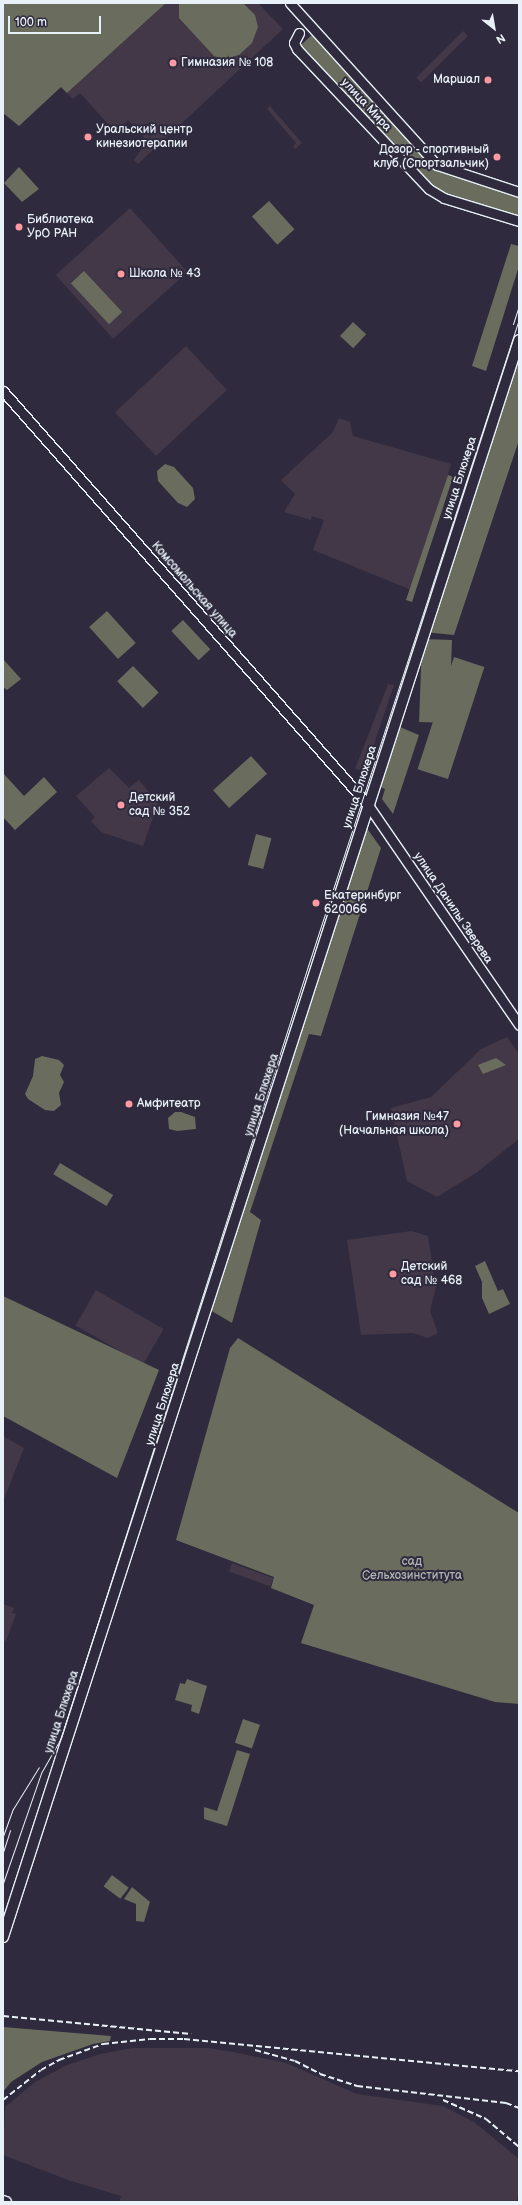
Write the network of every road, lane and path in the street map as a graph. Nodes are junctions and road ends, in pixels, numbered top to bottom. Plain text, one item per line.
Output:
1 (290, 3) edge
2 (299, 33) dead end
3 (519, 192) edge
4 (519, 221) edge
5 (519, 340) edge
6 (3, 391) edge
7 (368, 805) junction
8 (519, 1025) edge
9 (3, 1937) edge
10 (3, 2201) edge
11 (6, 2202) edge

1 - 3 main road, улица Мира
2 - 4 main road, улица Мира
5 - 7 main road, улица Блюхера
6 - 7 main road, Комсомольская улица
7 - 8 main road, улица Данилы Зверева
7 - 9 main road, улица Блюхера
10 - 11 main road

